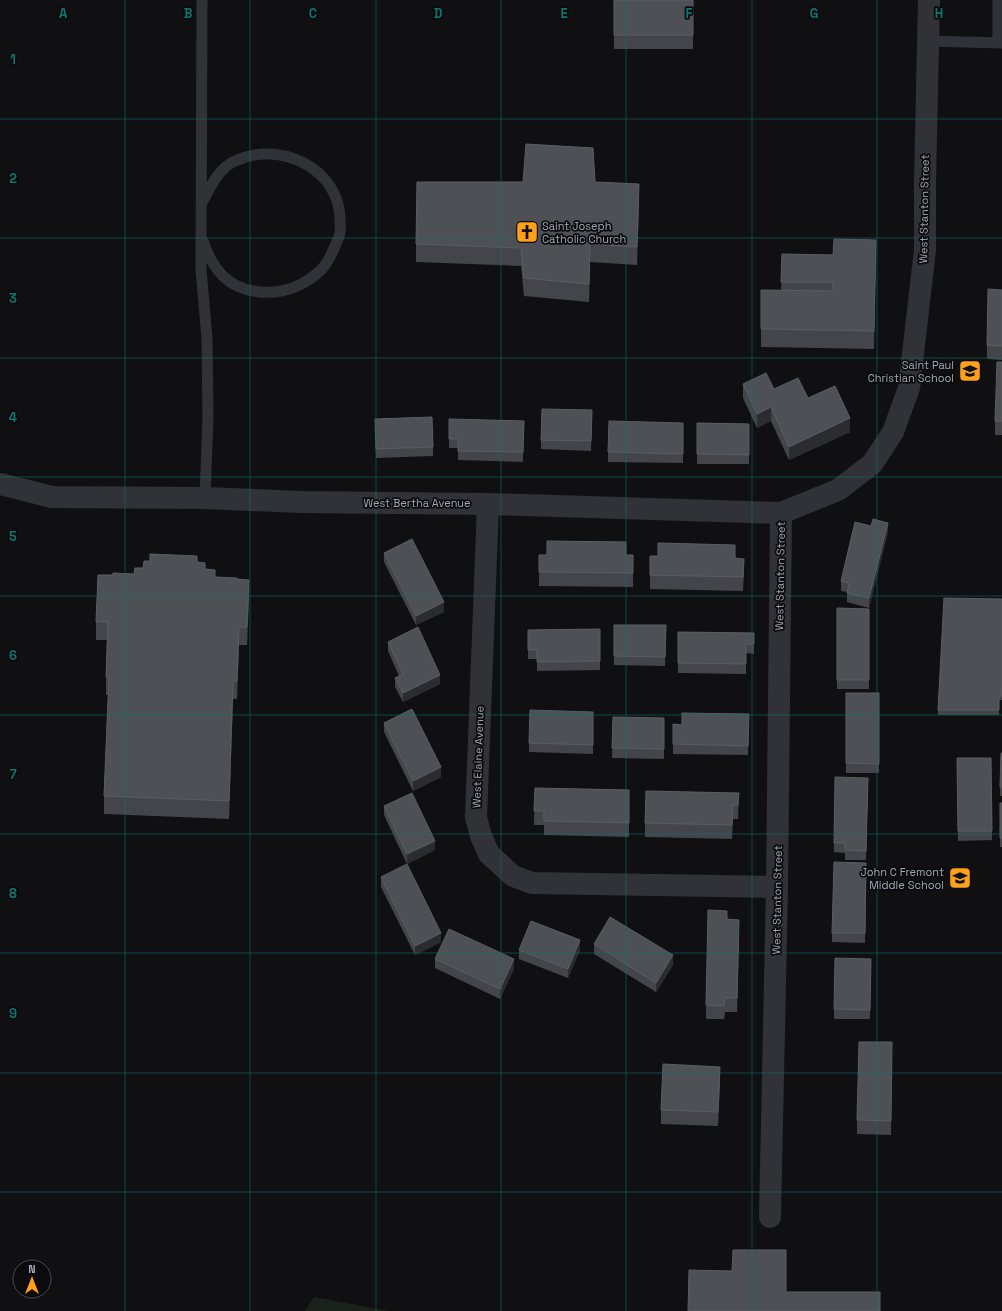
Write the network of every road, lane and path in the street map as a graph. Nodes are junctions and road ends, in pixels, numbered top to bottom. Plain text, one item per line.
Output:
1 (202, 0) edge
2 (929, 0) edge
3 (998, 0) edge
4 (928, 42) junction
5 (1000, 43) edge
6 (201, 205) junction
7 (201, 236) junction
8 (0, 484) edge
9 (205, 498) junction
10 (488, 504) junction
11 (781, 513) junction
12 (777, 887) junction
13 (770, 1217) dead end

1 - 6 lane
2 - 4 street, West Stanton Street
3 - 5 lane
4 - 5 lane
4 - 11 street, West Stanton Street
6 - 7 lane
6 - 7 lane
7 - 9 lane
8 - 9 street, West Bertha Avenue
9 - 10 street, West Bertha Avenue
10 - 11 street, West Bertha Avenue
10 - 12 street, West Elaine Avenue
11 - 12 street, West Stanton Street
12 - 13 street, West Stanton Street

